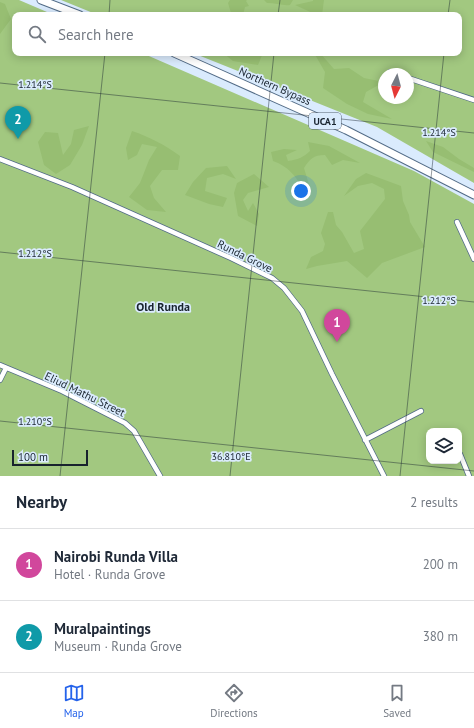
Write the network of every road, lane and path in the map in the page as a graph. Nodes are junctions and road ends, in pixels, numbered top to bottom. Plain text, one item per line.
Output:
1 (41, 0) edge
2 (72, 12) edge
3 (181, 56) edge
4 (414, 80) edge
5 (474, 100) edge
6 (0, 159) edge
7 (474, 195) edge
8 (457, 222) dead end
9 (474, 259) edge
10 (0, 365) edge
11 (6, 368) junction
12 (0, 380) edge
13 (421, 411) dead end
14 (365, 440) junction
15 (462, 459) edge
16 (160, 476) edge
17 (384, 476) edge
18 (469, 476) edge

1 - 2 main road
3 - 7 main road, Northern Bypass / UCA1
4 - 5 street
6 - 14 street, Runda Grove
8 - 9 street
10 - 11 street, Eliud Mathu Street
11 - 12 street
11 - 16 street, Eliud Mathu Street
13 - 14 street
14 - 17 street, Runda Grove
15 - 18 street

